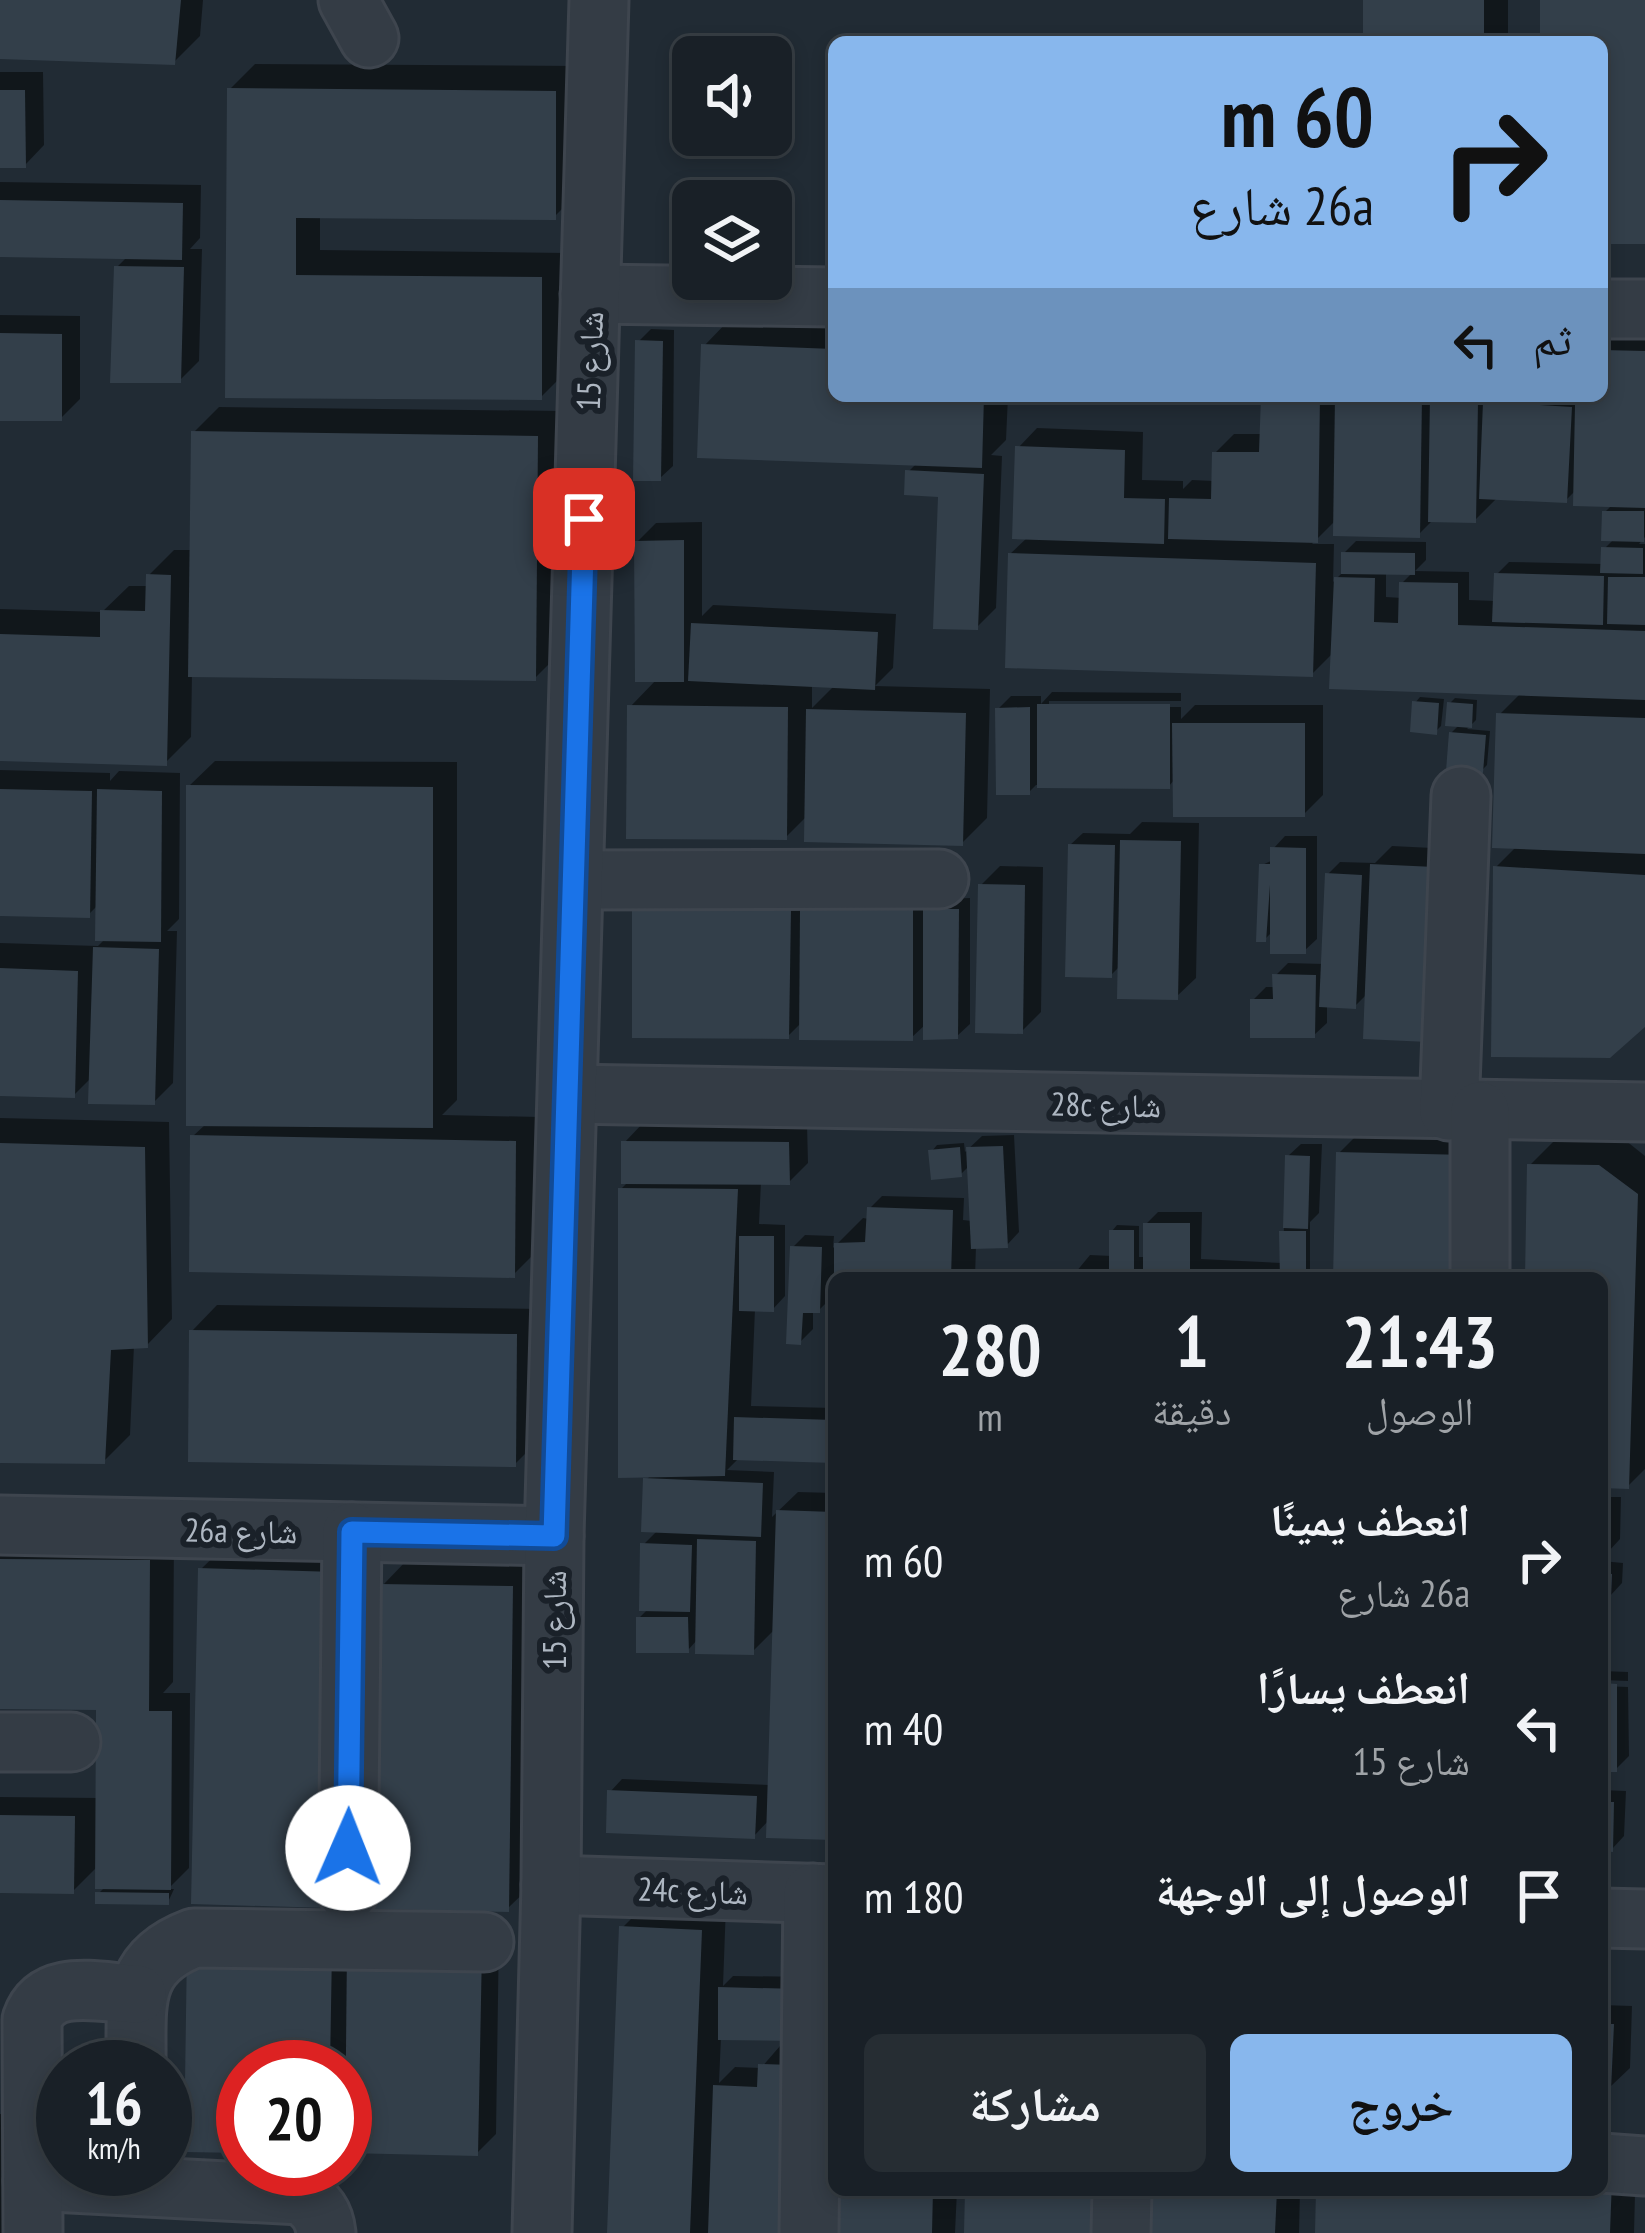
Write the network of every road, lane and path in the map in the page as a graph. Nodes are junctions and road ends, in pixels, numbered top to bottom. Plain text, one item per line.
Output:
1 (599, 0) edge
2 (590, 294) junction
3 (828, 298) edge
4 (1608, 309) edge
5 (1645, 309) edge
6 (1461, 796) dead end
7 (939, 878) dead end
8 (574, 880) junction
9 (568, 1094) junction
10 (1465, 1111) junction
11 (1645, 1112) edge
12 (1479, 1272) edge
13 (0, 1525) edge
14 (352, 1532) junction
15 (554, 1536) junction
16 (0, 1742) edge
17 (71, 1742) dead end
18 (551, 1885) junction
19 (348, 1893) dead end
20 (823, 1893) edge
21 (1608, 1918) edge
22 (1645, 1919) edge
23 (484, 1942) dead end
24 (137, 1994) junction
25 (136, 2040) edge
26 (16, 2054) edge
27 (1608, 2163) edge
28 (1645, 2166) edge
29 (192, 2183) edge
30 (70, 2196) edge
31 (1122, 2196) edge
32 (33, 2207) edge
33 (326, 2233) edge
34 (542, 2233) edge
35 (809, 2233) edge
36 (1121, 2233) edge

1 - 2 street, شارع 15
2 - 3 street
2 - 8 street, شارع 15
4 - 5 street
6 - 10 street
7 - 8 street
8 - 9 street, شارع 15
9 - 10 street, 28c شارع
9 - 15 street, شارع 15
10 - 11 street, 28c شارع
10 - 12 street
13 - 14 street, 26a شارع
14 - 15 street, 26a شارع
14 - 19 street
15 - 18 street, شارع 15
16 - 17 street
18 - 20 street, 24c شارع
18 - 34 street, شارع 15
20 - 35 street
21 - 22 street
23 - 24 street
24 - 25 street
24 - 26 street
26 - 32 street
27 - 28 street
29 - 33 street
30 - 32 street
31 - 36 street

